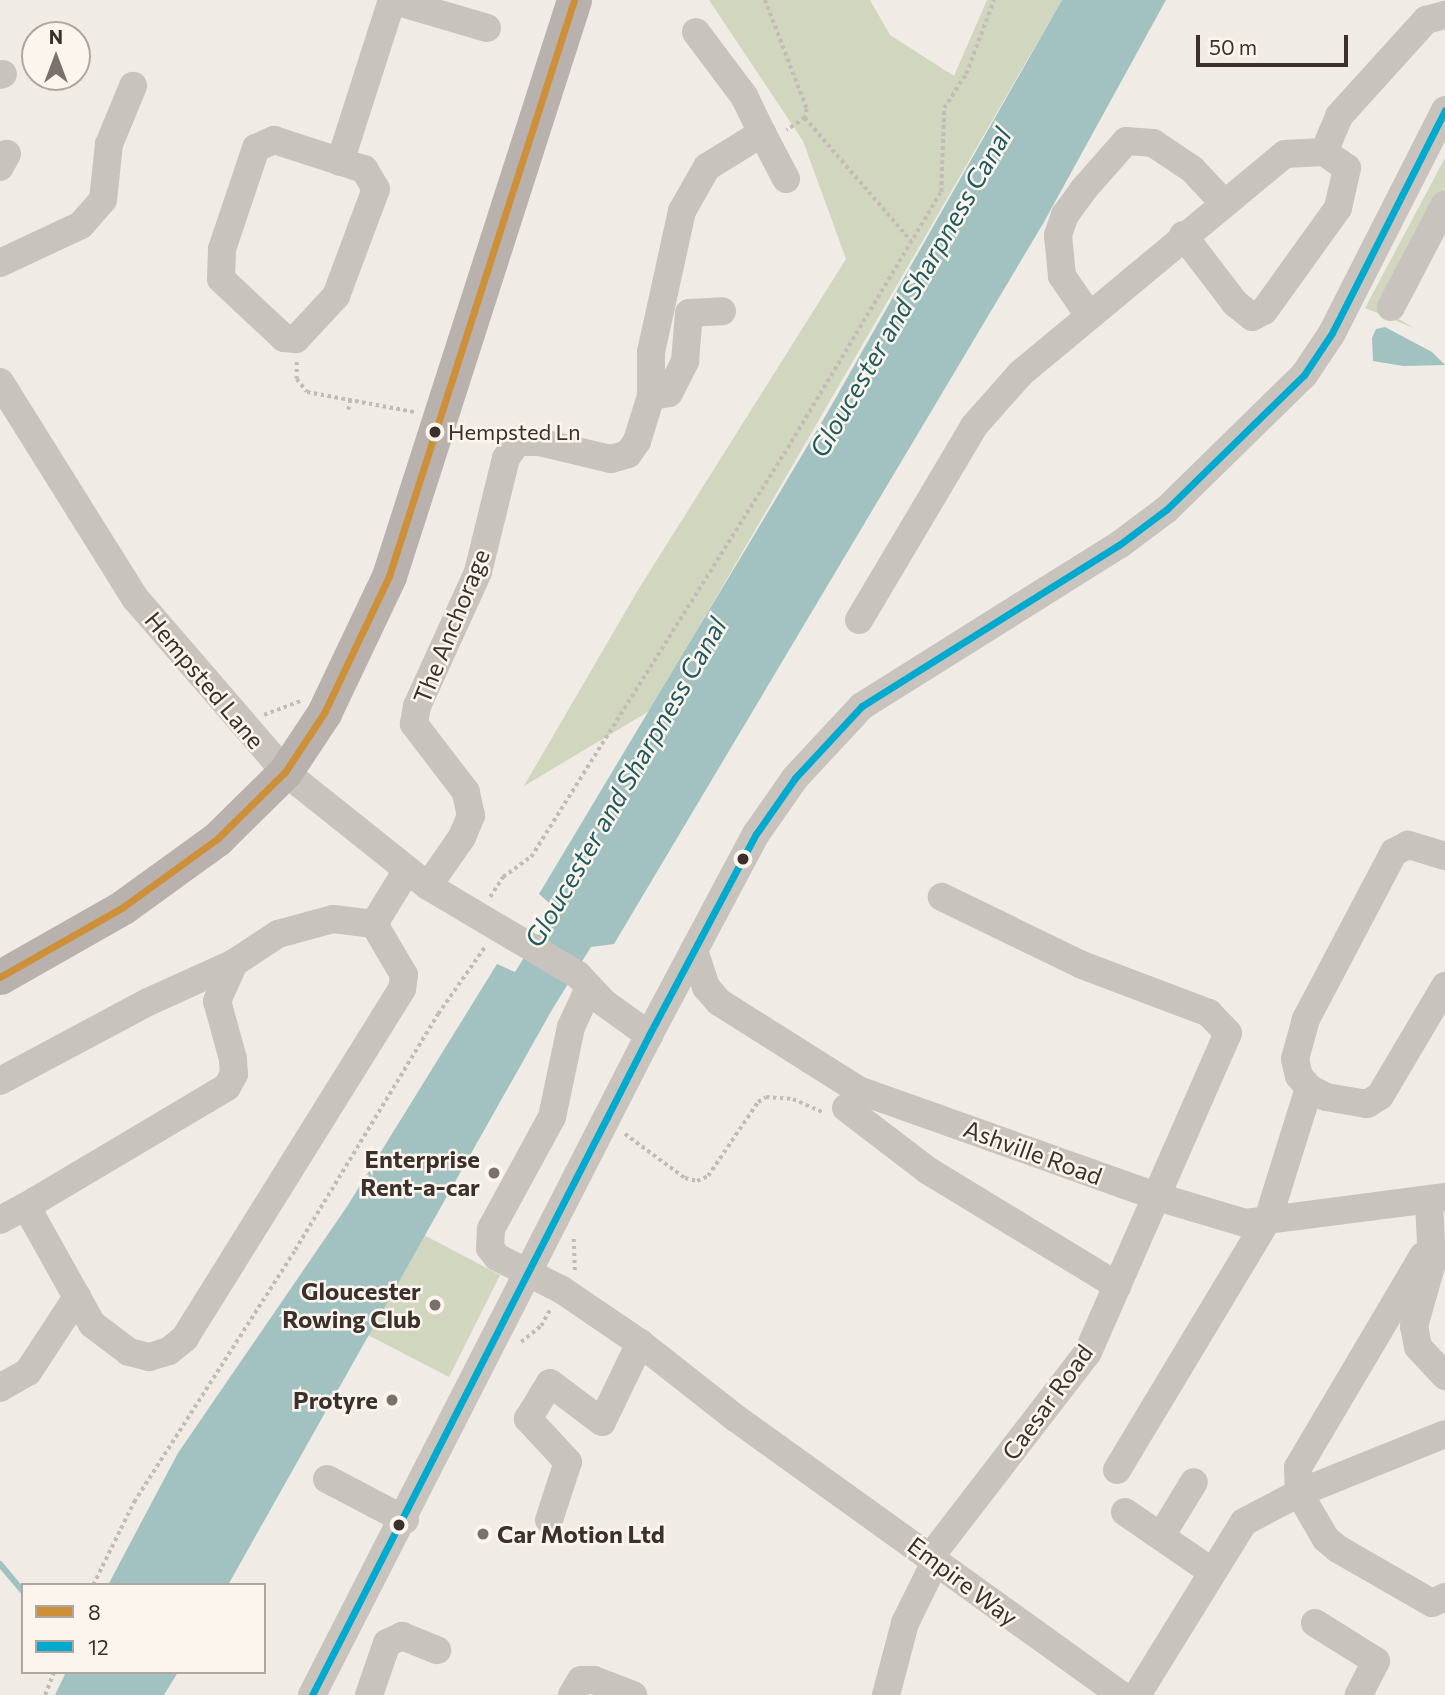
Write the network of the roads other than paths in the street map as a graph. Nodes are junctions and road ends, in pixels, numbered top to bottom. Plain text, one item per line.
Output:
1 (392, 0) edge
2 (574, 0) edge
3 (1445, 15) edge
4 (487, 28) dead end
5 (696, 32) dead end
6 (133, 86) dead end
7 (1442, 121) edge
8 (765, 138) junction
9 (1324, 152) junction
10 (340, 162) junction
11 (786, 179) dead end
12 (1223, 202) junction
13 (1445, 204) edge
14 (1183, 235) junction
15 (0, 263) edge
16 (1391, 307) dead end
17 (722, 312) dead end
18 (1088, 314) junction
19 (0, 382) edge
20 (651, 396) junction
21 (859, 620) dead end
22 (285, 772) junction
23 (1445, 856) edge
24 (417, 878) junction
25 (942, 897) dead end
26 (374, 924) junction
27 (694, 950) junction
28 (234, 963) junction
29 (0, 977) edge
30 (580, 979) junction
31 (1445, 986) edge
32 (649, 1035) junction
33 (0, 1081) edge
34 (1309, 1088) junction
35 (846, 1108) road end
36 (1158, 1197) junction
37 (1437, 1200) edge
38 (35, 1201) junction
39 (1268, 1219) junction
40 (0, 1220) edge
41 (1432, 1257) junction
42 (531, 1273) junction
43 (1118, 1286) junction
44 (77, 1297) junction
45 (640, 1343) junction
46 (1445, 1376) edge
47 (0, 1388) edge
48 (1445, 1434) edge
49 (1117, 1471) dead end
50 (327, 1479) dead end
51 (1194, 1482) dead end
52 (1299, 1493) junction
53 (1125, 1512) dead end
54 (405, 1520) junction
55 (549, 1520) dead end
56 (1161, 1536) junction
57 (934, 1558) junction
58 (1212, 1571) junction
59 (1445, 1597) edge
60 (1315, 1623) dead end
61 (437, 1650) dead end
62 (312, 1695) edge
63 (369, 1695) edge
64 (572, 1695) edge
65 (633, 1695) edge
66 (886, 1695) edge
67 (1121, 1695) edge
68 (1138, 1695) edge
69 (1359, 1695) edge

1 - 4 street
1 - 10 street
2 - 22 main road
3 - 9 street
5 - 8 street
6 - 15 street
7 - 27 street
8 - 11 street
8 - 20 street, The Anchorage
9 - 12 street
9 - 14 street
10 - 10 street
12 - 14 street
12 - 18 street
13 - 16 street
14 - 18 street
17 - 20 street
18 - 21 street
19 - 22 street, Hempsted Lane
20 - 24 street, The Anchorage
22 - 24 street, Hempsted Lane
22 - 29 main road
23 - 34 street
24 - 26 street
24 - 30 street, Hempsted Lane
25 - 36 street, Caesar Road
26 - 28 street
26 - 44 street
27 - 32 street
27 - 36 street, Ashville Road
28 - 33 street
28 - 38 street
30 - 32 street, Hempsted Lane
30 - 42 street, Empire Way
31 - 34 street
32 - 42 street
34 - 39 street
35 - 43 street
36 - 39 street, Ashville Road
36 - 43 street, Caesar Road
37 - 39 street, Ashville Road
37 - 41 street, Ashville Road
38 - 40 street
38 - 44 street
39 - 49 street
41 - 46 street
41 - 52 street
42 - 45 street, Empire Way
42 - 54 street
43 - 57 street, Caesar Road
44 - 47 street
45 - 55 street
45 - 57 street, Empire Way
48 - 52 street
50 - 54 street
51 - 56 street
52 - 58 street
52 - 59 street
53 - 56 street
54 - 62 street
56 - 58 street
57 - 66 street, Caesar Road
57 - 67 street, Empire Way
58 - 68 street
60 - 69 street
61 - 63 street
64 - 65 street

